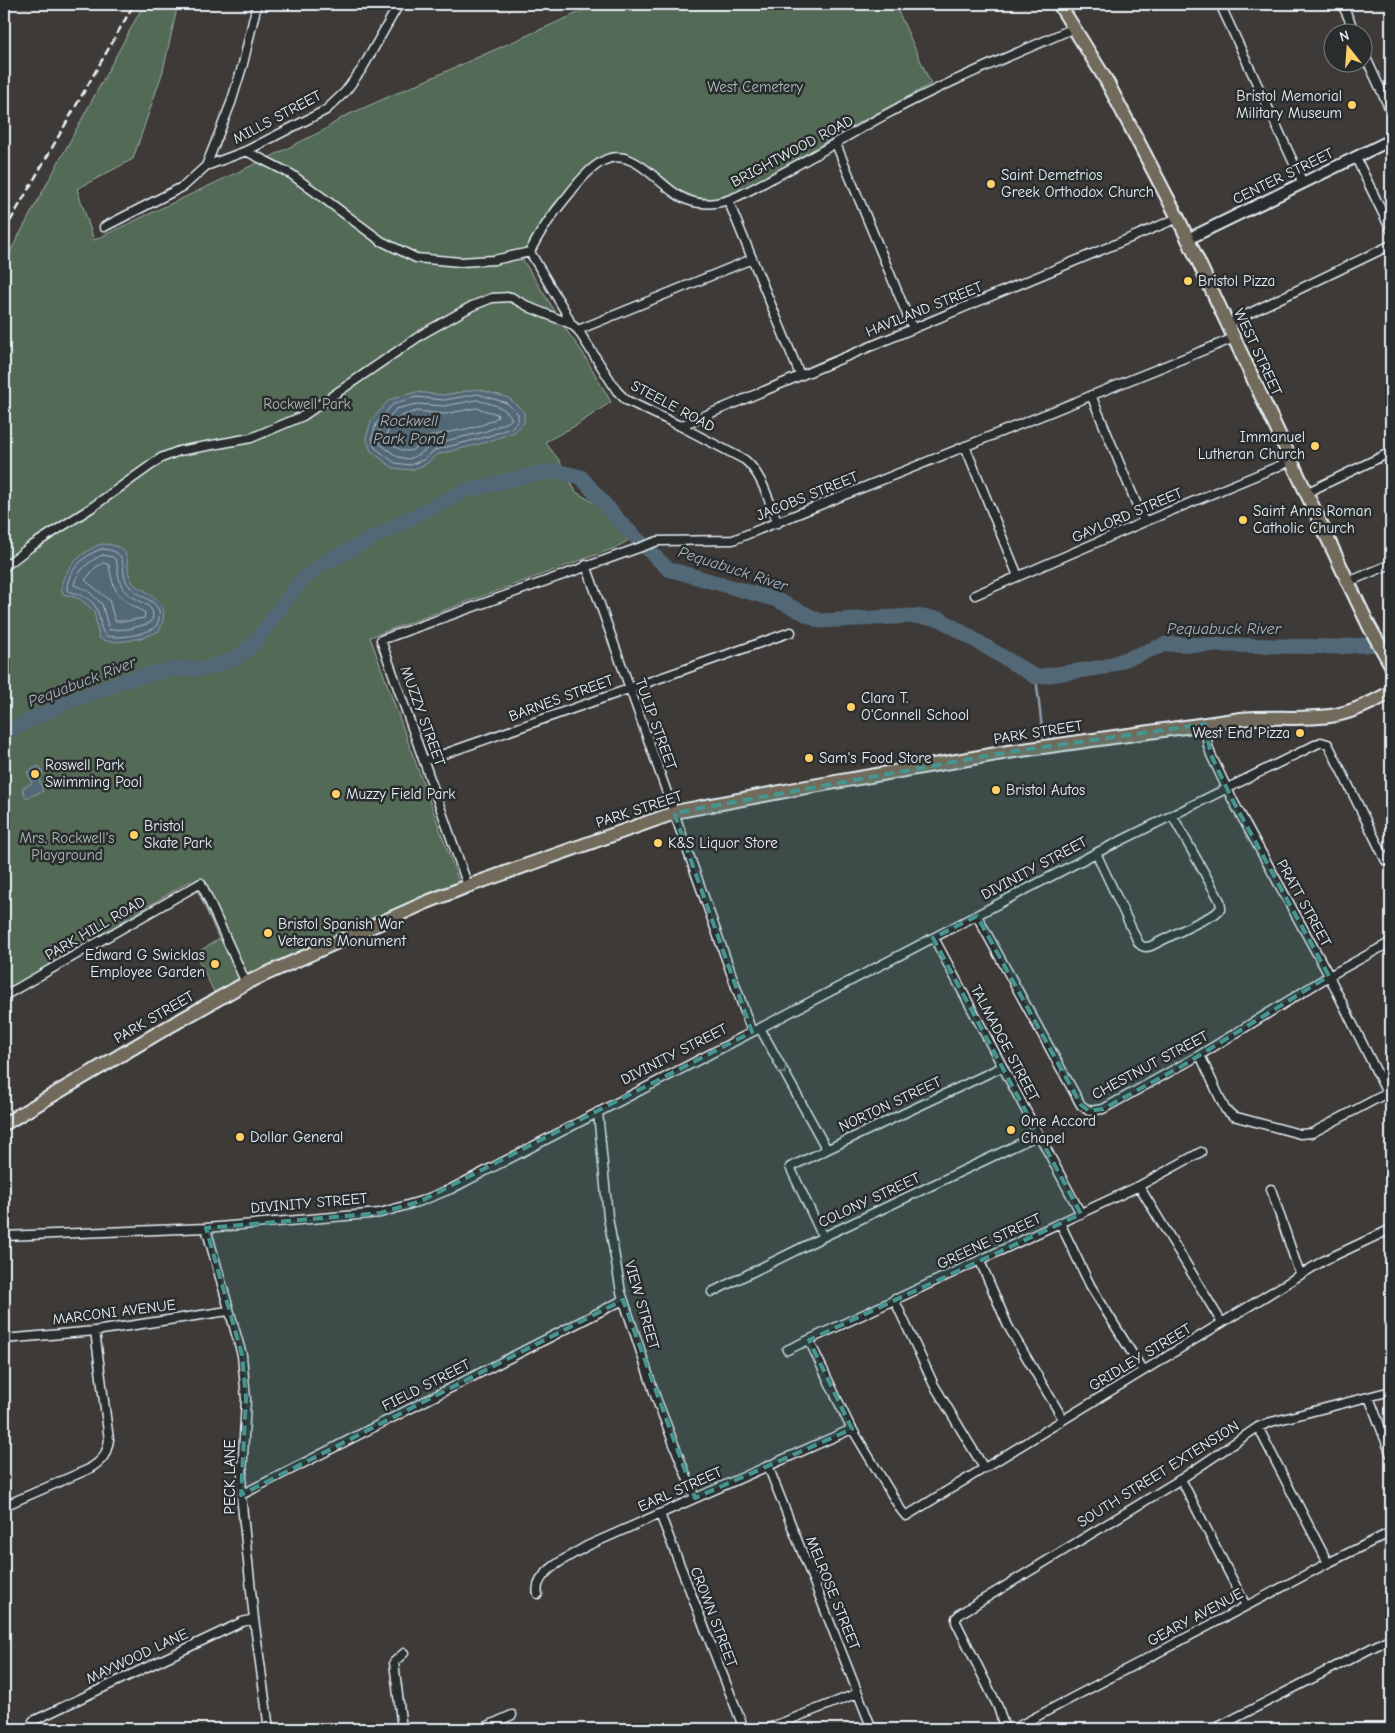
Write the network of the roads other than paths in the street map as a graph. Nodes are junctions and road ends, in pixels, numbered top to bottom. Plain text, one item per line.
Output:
1 (257, 4) edge
2 (399, 4) edge
3 (1059, 4) edge
4 (1220, 4) edge
5 (1342, 4) edge
6 (1350, 22) edge
7 (1074, 28) junction
8 (1372, 71) edge
9 (1391, 112) edge
10 (1391, 140) edge
11 (836, 144) junction
12 (246, 151) junction
13 (1356, 158) junction
14 (206, 166) junction
15 (1303, 183) junction
16 (728, 200) junction
17 (1178, 218) junction
18 (104, 227) dead end
19 (1391, 230) edge
20 (1188, 239) junction
21 (1391, 245) edge
22 (530, 252) junction
23 (752, 259) junction
24 (571, 324) junction
25 (1228, 324) junction
26 (913, 329) junction
27 (578, 330) junction
28 (1234, 338) junction
29 (800, 375) junction
30 (1091, 395) junction
31 (680, 426) junction
32 (964, 446) junction
33 (1391, 452) edge
34 (1291, 461) junction
35 (1306, 493) junction
36 (1144, 522) junction
37 (778, 523) junction
38 (1391, 564) edge
39 (586, 566) junction
40 (4, 567) edge
41 (1018, 576) junction
42 (1348, 582) junction
43 (975, 595) dead end
44 (792, 632) dead end
45 (381, 640) joint
46 (1391, 665) edge
47 (629, 688) junction
48 (1391, 692) edge
49 (1205, 724) junction
50 (424, 761) junction
51 (1227, 788) junction
52 (674, 813) junction
53 (1172, 815) junction
54 (1096, 853) junction
55 (1386, 861) dead end
56 (468, 886) junction
57 (977, 916) junction
58 (934, 938) junction
59 (1391, 942) edge
60 (1329, 976) junction
61 (246, 983) junction
62 (4, 996) edge
63 (760, 1028) junction
64 (752, 1032) junction
65 (1200, 1055) junction
66 (1002, 1067) junction
67 (1389, 1092) edge
68 (598, 1112) junction
69 (4, 1124) edge
70 (1038, 1136) junction
71 (826, 1148) junction
72 (1201, 1152) dead end
73 (1139, 1186) junction
74 (1271, 1188) dead end
75 (1081, 1214) junction
76 (1060, 1223) junction
77 (206, 1228) junction
78 (1391, 1229) edge
79 (4, 1236) edge
80 (823, 1237) junction
81 (980, 1261) junction
82 (1301, 1274) junction
83 (712, 1292) dead end
84 (894, 1299) junction
85 (623, 1300) junction
86 (228, 1311) junction
87 (1222, 1323) junction
88 (95, 1330) junction
89 (4, 1339) edge
90 (809, 1340) junction
91 (787, 1350) dead end
92 (1142, 1372) junction
93 (1391, 1391) edge
94 (1370, 1397) junction
95 (1063, 1419) junction
96 (1258, 1427) junction
97 (852, 1429) junction
98 (1391, 1455) edge
99 (768, 1466) junction
100 (984, 1468) junction
101 (1181, 1479) junction
102 (241, 1495) junction
103 (695, 1498) junction
104 (4, 1506) edge
105 (660, 1514) junction
106 (1391, 1532) edge
107 (1328, 1563) junction
108 (538, 1594) dead end
109 (1246, 1606) junction
110 (254, 1619) junction
111 (1391, 1638) edge
112 (404, 1653) dead end
113 (858, 1693) junction
114 (512, 1715) dead end
115 (33, 1721) dead end
116 (269, 1729) edge
117 (402, 1729) edge
118 (481, 1729) edge
119 (744, 1729) edge
120 (766, 1729) edge
121 (872, 1729) edge
122 (1006, 1729) edge
123 (1013, 1729) edge
124 (1214, 1729) edge

1 - 14 street
2 - 12 street, MILLS STREET
3 - 7 main road, WEST STREET
4 - 15 street
5 - 6 street
7 - 11 street, BRIGHTWOOD ROAD
7 - 17 main road, WEST STREET
8 - 9 street
10 - 13 street, CENTER STREET
11 - 16 street, BRIGHTWOOD ROAD
11 - 26 street
12 - 14 street, MILLS STREET
12 - 22 street
13 - 15 street, CENTER STREET
13 - 19 street
14 - 18 street
15 - 20 street, CENTER STREET
16 - 22 street, BRIGHTWOOD ROAD
16 - 23 street
17 - 20 main road, WEST STREET
17 - 26 street, HAVILAND STREET
20 - 25 main road, WEST STREET
21 - 25 street
22 - 24 street, STEELE ROAD
23 - 27 street
23 - 29 street
24 - 27 street, STEELE ROAD
24 - 40 street
25 - 28 main road, WEST STREET
26 - 29 street, HAVILAND STREET
27 - 31 street, STEELE ROAD
28 - 30 street, JACOBS STREET
28 - 34 main road, WEST STREET
29 - 31 street, HAVILAND STREET
30 - 32 street, JACOBS STREET
30 - 36 street
31 - 37 street, STEELE ROAD
32 - 37 street, JACOBS STREET
32 - 41 street
33 - 35 street
34 - 35 main road, WEST STREET
34 - 36 street, GAYLORD STREET
35 - 42 main road, WEST STREET
36 - 41 street, GAYLORD STREET
37 - 39 street, JACOBS STREET
38 - 42 street
39 - 45 street, JACOBS STREET
39 - 47 street, TULIP STREET
41 - 43 street, GAYLORD STREET
42 - 46 main road, WEST STREET
44 - 47 street, BARNES STREET
45 - 50 street, MUZZY STREET
47 - 50 street, BARNES STREET
47 - 52 street, TULIP STREET
48 - 49 main road, PARK STREET
49 - 51 street, PRATT STREET
49 - 52 main road, PARK STREET
50 - 56 street, MUZZY STREET
51 - 53 street, DIVINITY STREET
51 - 55 street, DIVINITY STREET
51 - 60 street, PRATT STREET
52 - 56 main road, PARK STREET
52 - 64 street, TULIP STREET
53 - 54 street, DIVINITY STREET
53 - 54 street
54 - 57 street, DIVINITY STREET
56 - 61 main road, PARK STREET
57 - 58 street, DIVINITY STREET
65 -> 57 street, CHESTNUT STREET
58 - 63 street, DIVINITY STREET
58 - 66 street, TALMADGE STREET
59 - 60 street, CHESTNUT STREET
60 - 65 street, CHESTNUT STREET
60 - 67 street, PRATT STREET
61 - 62 street, PARK HILL ROAD
61 - 69 main road, PARK STREET
63 - 64 street, DIVINITY STREET
63 -> 71 street
64 - 68 street, DIVINITY STREET
65 - 67 street
66 - 70 street, TALMADGE STREET
66 - 71 street, NORTON STREET
68 - 77 street, DIVINITY STREET
68 - 85 street, VIEW STREET
70 - 75 street, TALMADGE STREET
70 - 80 street, COLONY STREET
71 - 80 street, NORTON STREET
72 - 73 street, GREENE STREET
73 - 75 street, GREENE STREET
73 - 87 street
74 - 82 street
75 - 76 street, GREENE STREET
76 - 81 street, GREENE STREET
76 - 92 street
77 - 79 street, DIVINITY STREET
77 - 86 street, PECK LANE
78 - 82 street, GRIDLEY STREET
80 - 83 street, COLONY STREET
81 - 84 street, GREENE STREET
81 - 95 street
82 - 87 street, GRIDLEY STREET
84 - 90 street, GREENE STREET
84 - 100 street
85 - 102 street, FIELD STREET
85 - 103 street, VIEW STREET
86 - 88 street, MARCONI AVENUE
86 - 102 street, PECK LANE
87 - 92 street, GRIDLEY STREET
88 - 89 street, MARCONI AVENUE
88 - 104 street
90 - 91 street, GREENE STREET
90 - 97 street
92 - 95 street, GRIDLEY STREET
93 - 94 street, SOUTH STREET EXTENSION
94 - 96 street, SOUTH STREET EXTENSION
94 - 98 street
95 - 100 street, GRIDLEY STREET
96 - 101 street, SOUTH STREET EXTENSION
96 - 107 street
97 - 99 street, EARL STREET
97 - 100 street, GRIDLEY STREET
99 - 103 street, EARL STREET
99 - 113 street, MELROSE STREET
101 - 109 street
101 - 122 street, SOUTH STREET EXTENSION
102 - 110 street, PECK LANE
103 - 105 street, EARL STREET
105 - 108 street, EARL STREET
105 - 119 street, CROWN STREET
106 - 107 street, GEARY AVENUE
107 - 109 street, GEARY AVENUE
109 - 123 street, GEARY AVENUE
110 - 115 street, MAYWOOD LANE
110 - 116 street, PECK LANE
111 - 124 street
112 - 117 street
113 - 120 street
113 - 121 street, MELROSE STREET
114 - 118 street

